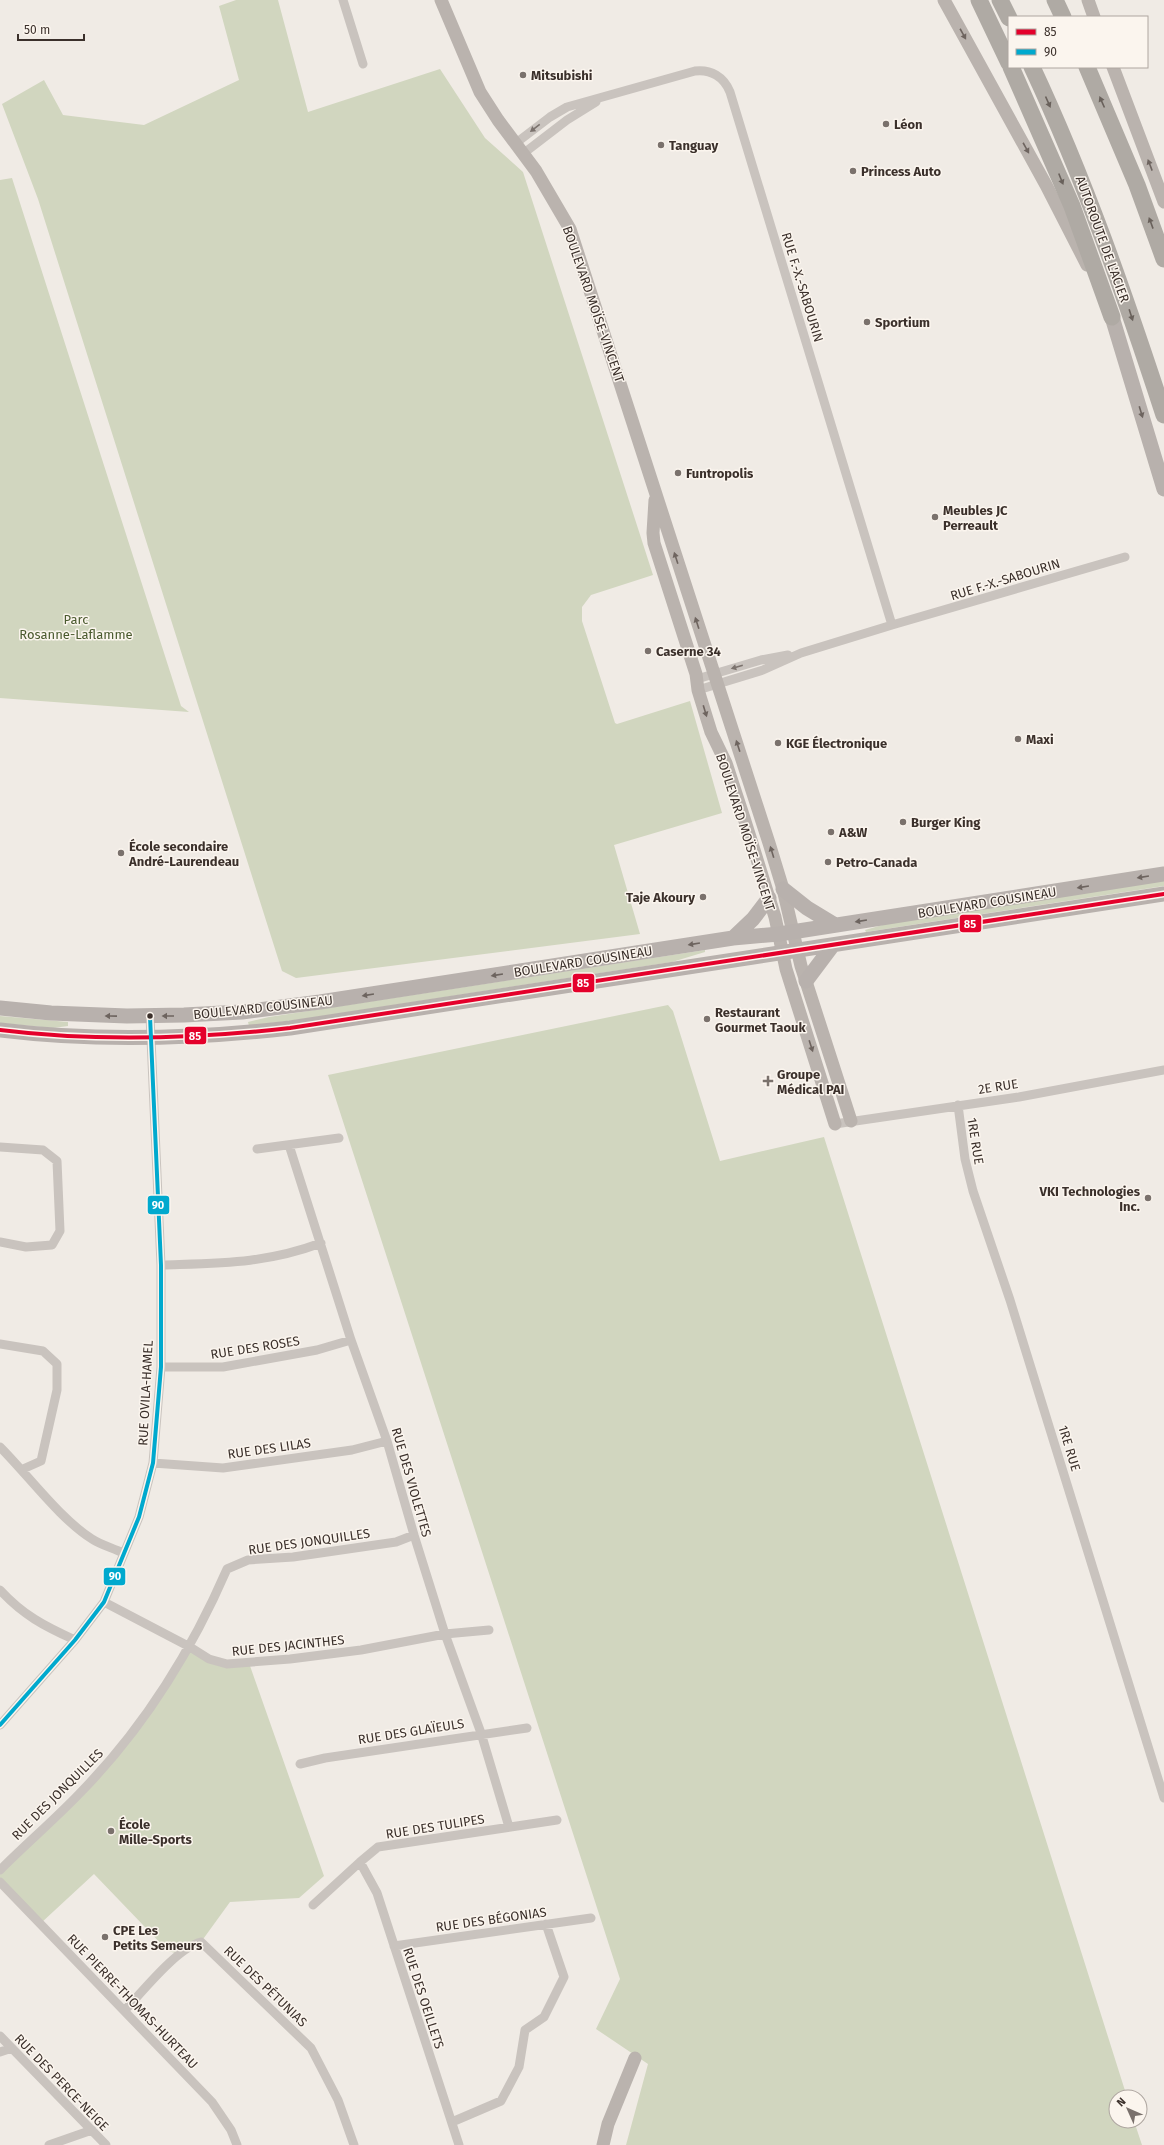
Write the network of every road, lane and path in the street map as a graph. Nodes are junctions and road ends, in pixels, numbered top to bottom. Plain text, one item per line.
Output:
1 (343, 0) edge
2 (441, 0) edge
3 (944, 0) edge
4 (979, 0) edge
5 (1000, 0) edge
6 (1055, 0) edge
7 (1088, 0) edge
8 (1008, 16) edge
9 (1063, 16) edge
10 (1094, 16) edge
11 (1008, 61) edge
12 (363, 64) dead end
13 (1011, 68) edge
14 (1032, 68) edge
15 (1086, 68) edge
16 (1113, 68) edge
17 (520, 148) junction
18 (1164, 202) edge
19 (1164, 259) edge
20 (1112, 317) junction
21 (1164, 415) edge
22 (1164, 489) edge
23 (656, 494) junction
24 (1125, 557) dead end
25 (892, 625) junction
26 (716, 679) junction
27 (698, 684) junction
28 (1164, 874) edge
29 (783, 889) junction
30 (1164, 894) edge
31 (769, 898) junction
32 (834, 925) junction
33 (786, 932) junction
34 (733, 938) junction
35 (833, 945) junction
36 (790, 952) junction
37 (806, 981) junction
38 (0, 1008) edge
39 (150, 1016) junction
40 (0, 1030) edge
41 (152, 1038) junction
42 (1164, 1070) edge
43 (958, 1105) junction
44 (852, 1120) junction
45 (836, 1124) joint
46 (339, 1138) dead end
47 (289, 1145) junction
48 (0, 1147) edge
49 (257, 1149) dead end
50 (0, 1242) edge
51 (321, 1243) junction
52 (161, 1264) junction
53 (351, 1340) junction
54 (0, 1344) edge
55 (161, 1367) junction
56 (387, 1441) junction
57 (0, 1447) edge
58 (153, 1463) junction
59 (23, 1469) junction
60 (414, 1535) junction
61 (123, 1552) junction
62 (0, 1590) edge
63 (104, 1602) junction
64 (489, 1630) dead end
65 (445, 1634) junction
66 (75, 1640) junction
67 (190, 1647) junction
68 (0, 1725) edge
69 (527, 1728) dead end
70 (481, 1733) junction
71 (300, 1764) dead end
72 (1164, 1798) edge
73 (557, 1820) dead end
74 (509, 1827) junction
75 (360, 1862) junction
76 (0, 1870) edge
77 (0, 1882) edge
78 (314, 1905) dead end
79 (591, 1918) dead end
80 (546, 1924) junction
81 (394, 1946) junction
82 (124, 2010) junction
83 (0, 2036) edge
84 (12, 2048) junction
85 (0, 2052) edge
86 (635, 2058) dead end
87 (452, 2122) junction
88 (92, 2130) junction
89 (49, 2145) edge
90 (106, 2145) edge
91 (237, 2145) edge
92 (354, 2145) edge
93 (459, 2145) edge
94 (602, 2145) edge

1 - 12 street
2 - 17 street, BOULEVARD MOÏSE-VINCENT
3 -> 20 street
4 - 11 highway
5 - 8 highway
6 - 9 highway
7 - 10 street
13 -> 20 highway
14 -> 21 highway, AUTOROUTE DE L'ACIER
19 -> 15 highway
18 -> 16 street
17 - 23 street, BOULEVARD MOÏSE-VINCENT
17 - 25 street, RUE F.-X.-SABOURIN
20 -> 22 main road
26 -> 23 street, BOULEVARD MOÏSE-VINCENT
23 - 27 street, BOULEVARD MOÏSE-VINCENT
24 - 25 street, RUE F.-X.-SABOURIN
25 - 26 street, RUE F.-X.-SABOURIN
26 - 27 street, RUE F.-X.-SABOURIN
29 -> 26 street, BOULEVARD MOÏSE-VINCENT
27 -> 31 street, BOULEVARD MOÏSE-VINCENT
28 -> 32 main road, BOULEVARD COUSINEAU
29 - 32 main road
29 - 33 street, BOULEVARD MOÏSE-VINCENT
30 - 35 main road, BOULEVARD COUSINEAU
31 - 33 street, BOULEVARD MOÏSE-VINCENT
31 - 34 main road
32 - 33 main road, BOULEVARD COUSINEAU
33 - 34 main road, BOULEVARD COUSINEAU
33 - 36 street, BOULEVARD MOÏSE-VINCENT
34 -> 39 main road, BOULEVARD COUSINEAU
35 - 36 main road, BOULEVARD COUSINEAU
35 - 37 main road
36 - 37 street, BOULEVARD MOÏSE-VINCENT
36 - 41 main road, BOULEVARD COUSINEAU
36 -> 45 street, BOULEVARD MOÏSE-VINCENT
37 - 44 street, BOULEVARD MOÏSE-VINCENT
39 -> 38 main road, BOULEVARD COUSINEAU
39 - 41 street, RUE OVILA-HAMEL
40 - 41 main road, BOULEVARD COUSINEAU
41 - 52 street, RUE OVILA-HAMEL
42 - 43 street, 2E RUE
43 - 44 street, 2E RUE
43 - 72 street, 1RE RUE
44 - 45 street, 2E RUE
46 - 47 street
47 - 49 street
47 - 51 street, RUE DES VIOLETTES
48 - 50 street
51 - 52 street
51 - 53 street, RUE DES VIOLETTES
52 - 55 street, RUE OVILA-HAMEL
53 - 55 street, RUE DES ROSES
53 - 56 street, RUE DES VIOLETTES
54 - 59 street
55 - 58 street, RUE OVILA-HAMEL
56 - 58 street, RUE DES LILAS
56 - 60 street, RUE DES VIOLETTES
57 - 59 street
58 - 61 street, RUE OVILA-HAMEL
59 - 61 street
60 - 65 street, RUE DES VIOLETTES
60 - 67 street, RUE DES JONQUILLES
61 - 63 street, RUE OVILA-HAMEL
62 - 66 street
63 - 66 street, RUE OVILA-HAMEL
63 - 67 street, RUE DES JACINTHES
64 - 65 street, RUE DES JACINTHES
65 - 67 street, RUE DES JACINTHES
65 - 70 street, RUE DES VIOLETTES
66 - 68 street, RUE OVILA-HAMEL
67 - 76 street, RUE DES JONQUILLES
69 - 70 street, RUE DES GLAÏEULS
70 - 71 street, RUE DES GLAÏEULS
70 - 74 street, RUE DES VIOLETTES
73 - 74 street, RUE DES TULIPES
74 - 75 street, RUE DES TULIPES
75 - 78 street, RUE DES TULIPES
75 - 81 street, RUE DES OEILLETS
77 - 82 street, RUE PIERRE-THOMAS-HURTEAU
79 - 80 street, RUE DES BÉGONIAS
80 - 81 street, RUE DES BÉGONIAS
80 - 87 street
81 - 87 street, RUE DES OEILLETS
82 - 91 street, RUE PIERRE-THOMAS-HURTEAU
82 - 92 street, RUE DES PÉTUNIAS
83 - 84 street, RUE DES PERCE-NEIGE
84 - 85 street
84 - 88 street, RUE DES PERCE-NEIGE
86 - 94 street
87 - 93 street, RUE DES OEILLETS
88 - 89 street
88 - 90 street, RUE DES PERCE-NEIGE

